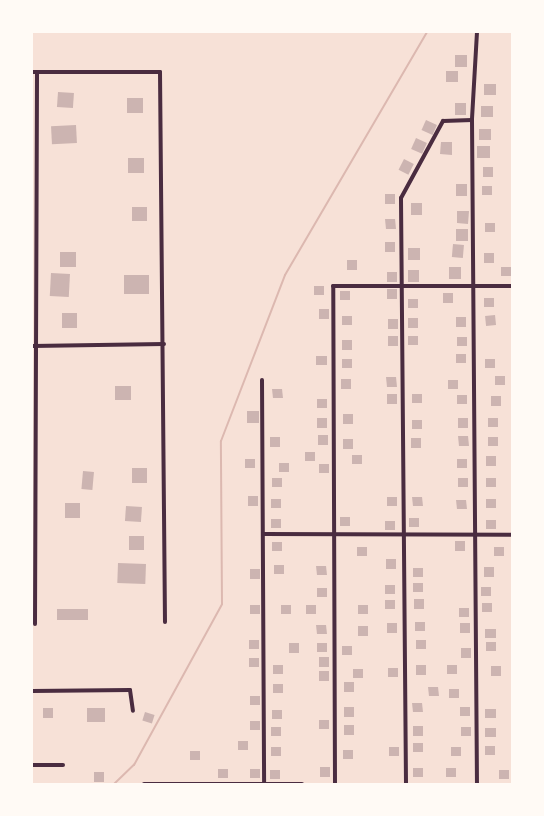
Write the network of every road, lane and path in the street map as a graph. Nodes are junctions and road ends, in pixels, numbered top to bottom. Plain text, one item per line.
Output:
1 (477, 32) edge
2 (32, 72) edge
3 (37, 72) junction
4 (472, 120) junction
5 (401, 285) junction
6 (513, 286) edge
7 (473, 287) junction
8 (164, 344) junction
9 (32, 346) edge
10 (37, 346) junction
11 (262, 380) dead end
12 (264, 534) junction
13 (333, 534) junction
14 (402, 536) junction
15 (513, 536) edge
16 (473, 537) junction
17 (165, 622) dead end
18 (35, 624) dead end
19 (32, 691) edge
20 (133, 711) dead end
21 (32, 765) edge
22 (63, 765) dead end
23 (194, 783) edge
24 (144, 784) edge
25 (264, 784) edge
26 (302, 784) edge
27 (335, 784) edge
28 (406, 784) edge
29 (477, 784) edge

1 - 4 street
2 - 3 street
3 - 8 street
3 - 10 street
4 - 5 street
4 - 7 street
5 - 7 street
5 - 13 street
5 - 14 street
6 - 7 street
7 - 16 street
8 - 10 street
8 - 17 street
9 - 10 street
10 - 18 street
11 - 12 street
12 - 13 street
12 - 25 street
13 - 14 street
13 - 27 street
14 - 16 street
14 - 28 street
15 - 16 street
16 - 29 street
19 - 20 street
21 - 22 street
23 - 24 street
23 - 25 street
25 - 26 street

